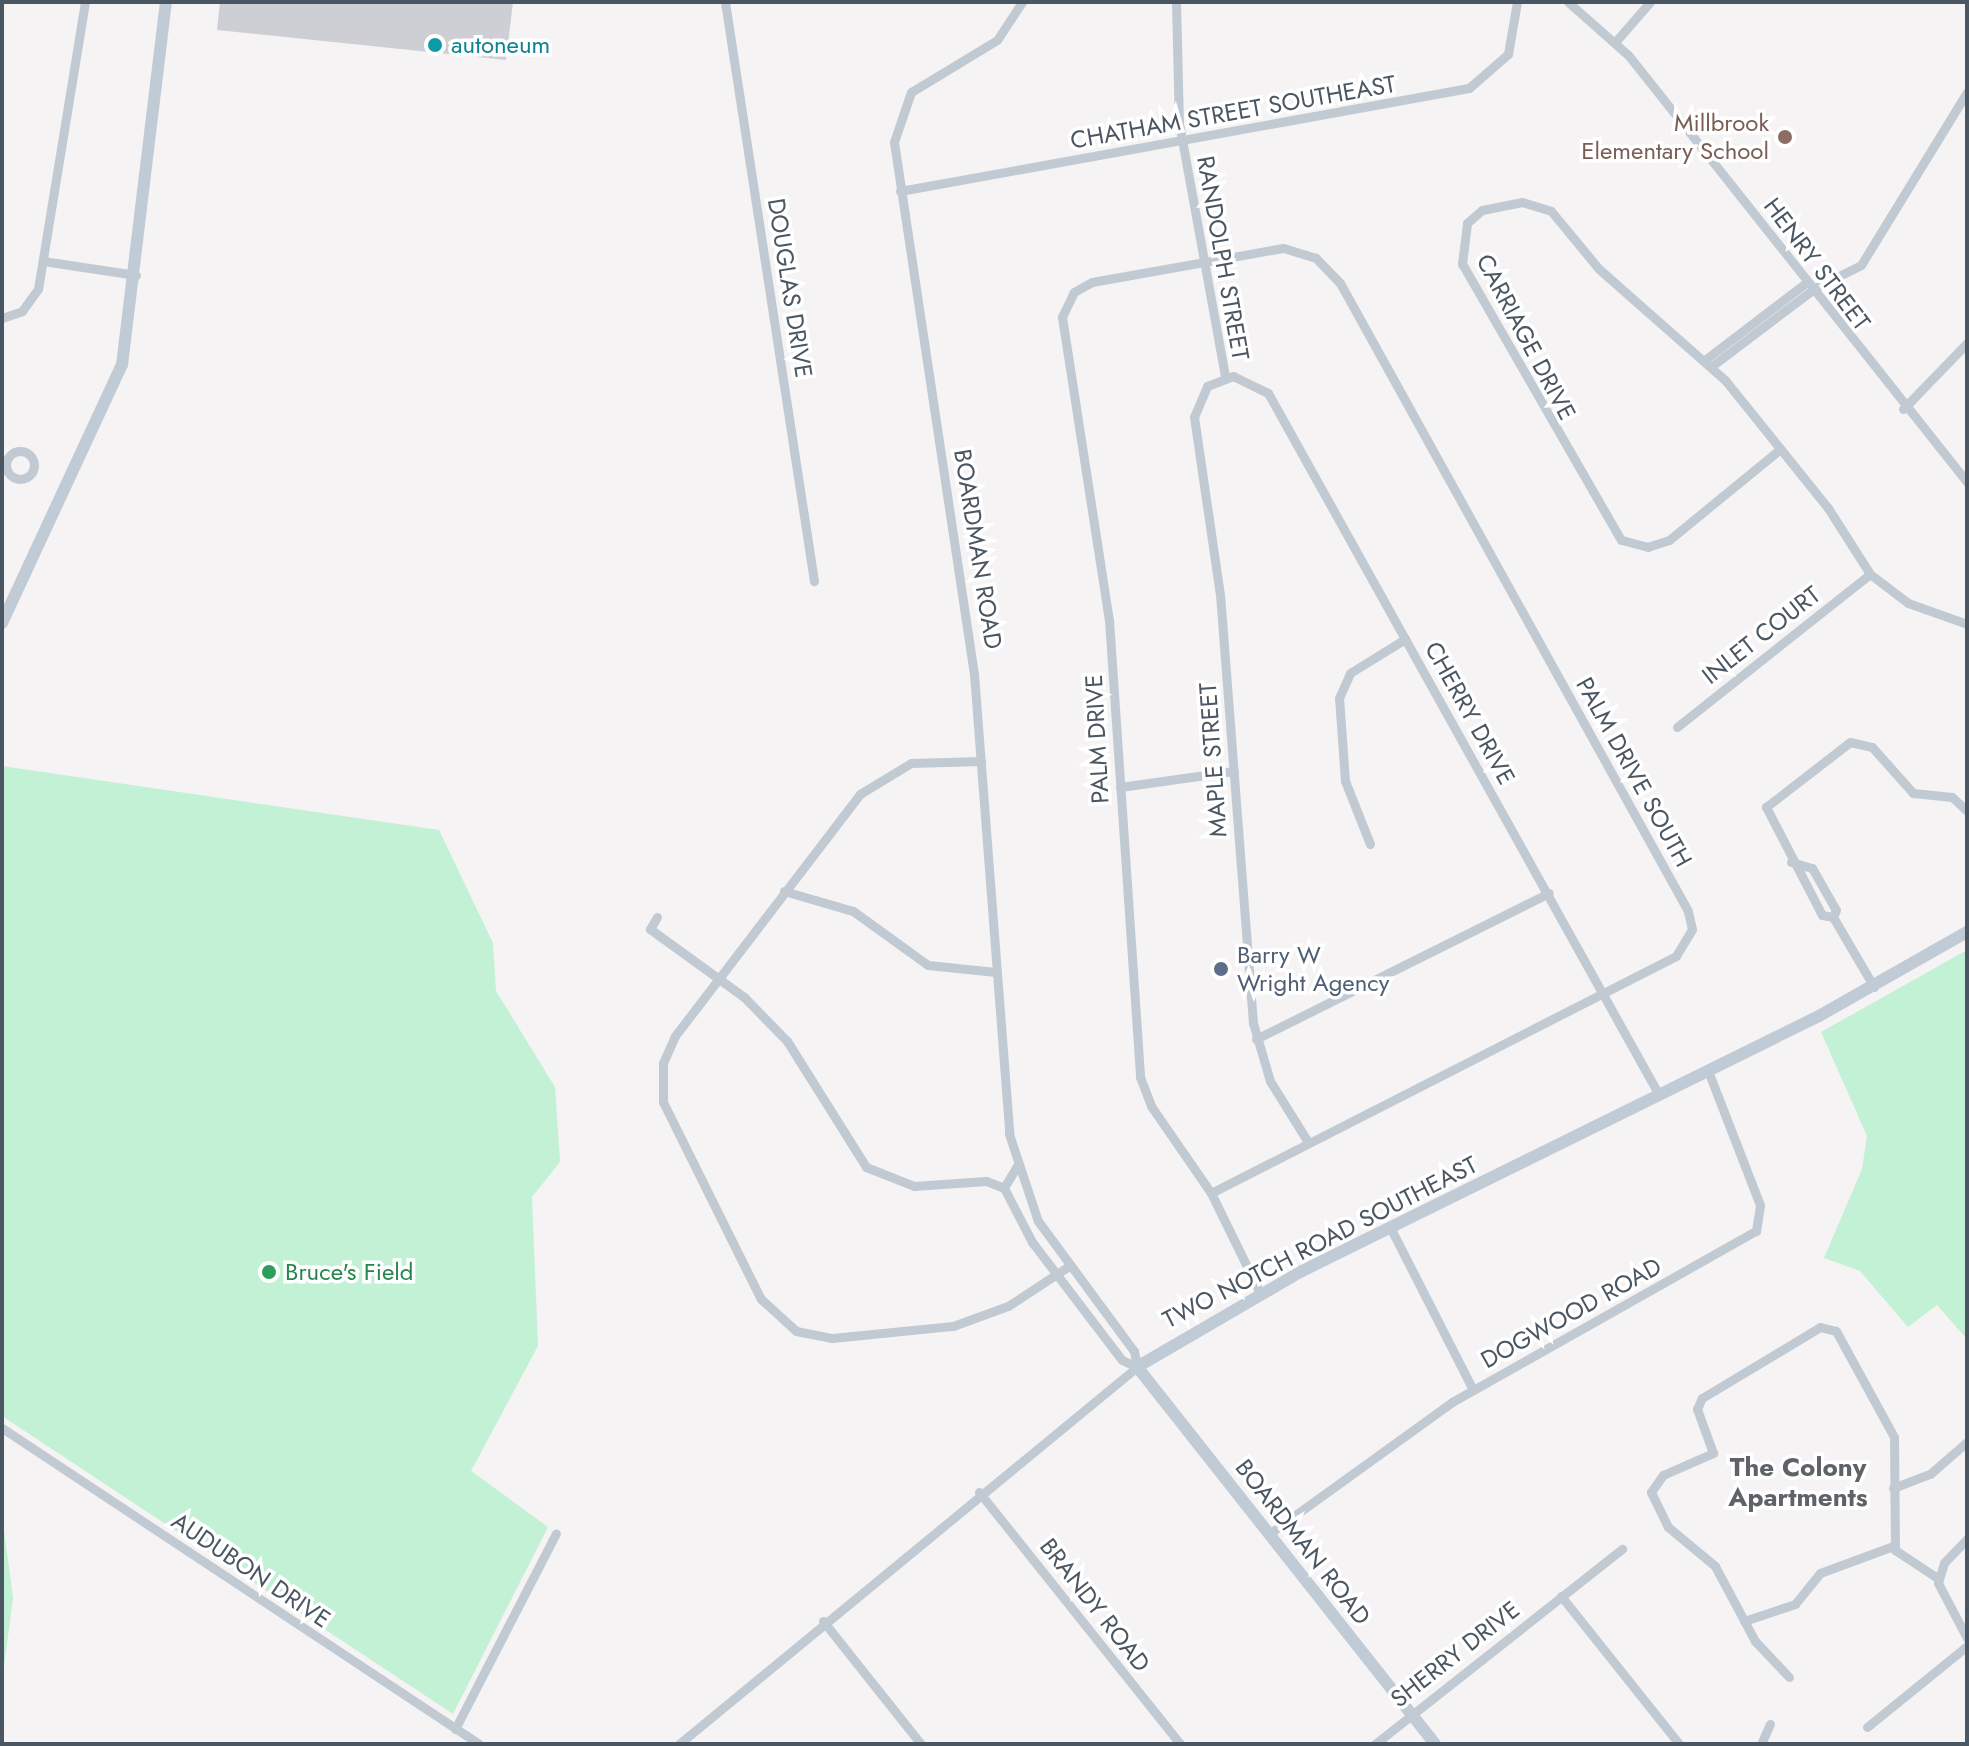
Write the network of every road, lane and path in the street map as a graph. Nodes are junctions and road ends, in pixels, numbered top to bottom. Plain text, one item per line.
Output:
1 (85, 2) edge
2 (166, 2) edge
3 (725, 2) edge
4 (1022, 2) edge
5 (1176, 2) edge
6 (1517, 2) edge
7 (1568, 2) edge
8 (1650, 2) edge
9 (1616, 41) junction
10 (1967, 92) edge
11 (1182, 142) junction
12 (900, 191) junction
13 (43, 261) junction
14 (1204, 263) junction
15 (136, 275) junction
16 (1810, 286) junction
17 (2, 318) edge
18 (1967, 343) edge
19 (1709, 362) junction
20 (1225, 377) junction
21 (1903, 409) junction
22 (1779, 450) junction
23 (1967, 482) edge
24 (1870, 574) junction
25 (814, 581) dead end
26 (3, 618) edge
27 (1967, 624) edge
28 (1405, 639) junction
29 (1677, 727) dead end
30 (981, 761) junction
31 (1234, 771) junction
32 (1120, 787) junction
33 (1967, 811) edge
34 (1370, 844) dead end
35 (1791, 862) junction
36 (784, 891) junction
37 (1549, 893) junction
38 (657, 917) dead end
39 (1833, 917) junction
40 (1967, 932) edge
41 (996, 972) junction
42 (718, 978) junction
43 (1874, 987) junction
44 (1606, 994) junction
45 (1256, 1039) junction
46 (1708, 1071) junction
47 (1659, 1095) junction
48 (1308, 1142) junction
49 (1017, 1166) junction
50 (1004, 1188) junction
51 (1211, 1193) junction
52 (1390, 1227) junction
53 (1069, 1266) junction
54 (1054, 1275) junction
55 (1260, 1293) junction
56 (1137, 1367) junction
57 (1473, 1390) junction
58 (2, 1428) edge
59 (1967, 1442) edge
60 (1893, 1488) junction
61 (979, 1492) junction
62 (556, 1533) dead end
63 (1269, 1534) junction
64 (1967, 1539) edge
65 (1893, 1546) junction
66 (1622, 1549) dead end
67 (1939, 1579) junction
68 (1561, 1596) junction
69 (823, 1621) junction
70 (1744, 1621) junction
71 (1967, 1638) edge
72 (1967, 1646) edge
73 (1789, 1677) dead end
74 (1411, 1714) junction
75 (1770, 1724) dead end
76 (1867, 1727) dead end
77 (455, 1729) junction
78 (477, 1744) edge
79 (679, 1744) edge
80 (921, 1744) edge
81 (1180, 1744) edge
82 (1375, 1744) edge
83 (1435, 1744) edge
84 (1679, 1744) edge
85 (1761, 1744) edge

1 - 13 street
2 - 15 street
3 - 25 street, DOUGLAS DRIVE
4 - 12 street, BOARDMAN ROAD
5 - 11 street, RANDOLPH STREET
6 - 11 street, CHATHAM STREET SOUTHEAST
7 - 9 street, HENRY STREET
8 - 9 street
9 - 16 street, HENRY STREET
10 - 16 street
11 - 12 street, CHATHAM STREET SOUTHEAST
11 - 14 street, RANDOLPH STREET
12 - 30 street, BOARDMAN ROAD
13 - 15 street
13 - 17 street
14 - 20 street, RANDOLPH STREET
14 - 32 street, PALM DRIVE
14 - 44 street, PALM DRIVE SOUTH
15 - 26 street
16 - 19 street
16 - 21 street, HENRY STREET
18 - 21 street
19 - 22 street, CARRIAGE DRIVE
19 - 22 street, CARRIAGE DRIVE
20 - 28 street, CHERRY DRIVE
20 - 31 street, MAPLE STREET
21 - 23 street, HENRY STREET
22 - 24 street, CARRIAGE DRIVE
24 - 27 street, CARRIAGE DRIVE
24 - 29 street, INLET COURT
28 - 34 street
28 - 37 street, CHERRY DRIVE
30 - 36 street
30 - 41 street, BOARDMAN ROAD
31 - 32 street
31 - 45 street, MAPLE STREET
32 - 51 street, PALM DRIVE
33 - 35 street
35 - 39 street
35 - 39 street
36 - 41 street
36 - 42 street
37 - 44 street, CHERRY DRIVE
37 - 45 street
38 - 42 street
39 - 43 street
40 - 43 street, TWO NOTCH ROAD SOUTHEAST
41 - 49 street, BOARDMAN ROAD
42 - 50 street
42 - 54 street
43 - 46 street, TWO NOTCH ROAD SOUTHEAST
44 - 47 street, CHERRY DRIVE
44 - 48 street, PALM DRIVE SOUTH
45 - 48 street, MAPLE STREET
46 - 47 street, TWO NOTCH ROAD SOUTHEAST
46 - 57 street, DOGWOOD ROAD
47 - 52 street, TWO NOTCH ROAD SOUTHEAST
48 - 51 street, PALM DRIVE SOUTH
49 - 50 street
49 - 53 street, BOARDMAN ROAD
50 - 54 street, BOARDMAN ROAD
51 - 55 street, PALM DRIVE
52 - 55 street, TWO NOTCH ROAD SOUTHEAST
52 - 57 street
53 - 54 street
53 - 56 street, BOARDMAN ROAD
54 - 56 street, BOARDMAN ROAD
55 - 56 street, TWO NOTCH ROAD SOUTHEAST
56 - 61 street, TWO NOTCH ROAD SOUTHEAST
56 - 63 street, BOARDMAN ROAD
57 - 63 street, DOGWOOD ROAD
58 - 77 street, AUDUBON DRIVE
59 - 60 street
60 - 65 street
60 - 70 street
61 - 69 street, TWO NOTCH ROAD SOUTHEAST
61 - 81 street, BRANDY ROAD
62 - 77 street
63 - 74 street, BOARDMAN ROAD
64 - 67 street
65 - 67 street
65 - 70 street
66 - 68 street, SHERRY DRIVE
67 - 71 street
68 - 74 street, SHERRY DRIVE
68 - 84 street
69 - 79 street, TWO NOTCH ROAD SOUTHEAST
69 - 80 street
70 - 73 street
72 - 76 street
74 - 82 street, SHERRY DRIVE
74 - 83 street, BOARDMAN ROAD
75 - 85 street
77 - 78 street, AUDUBON DRIVE

